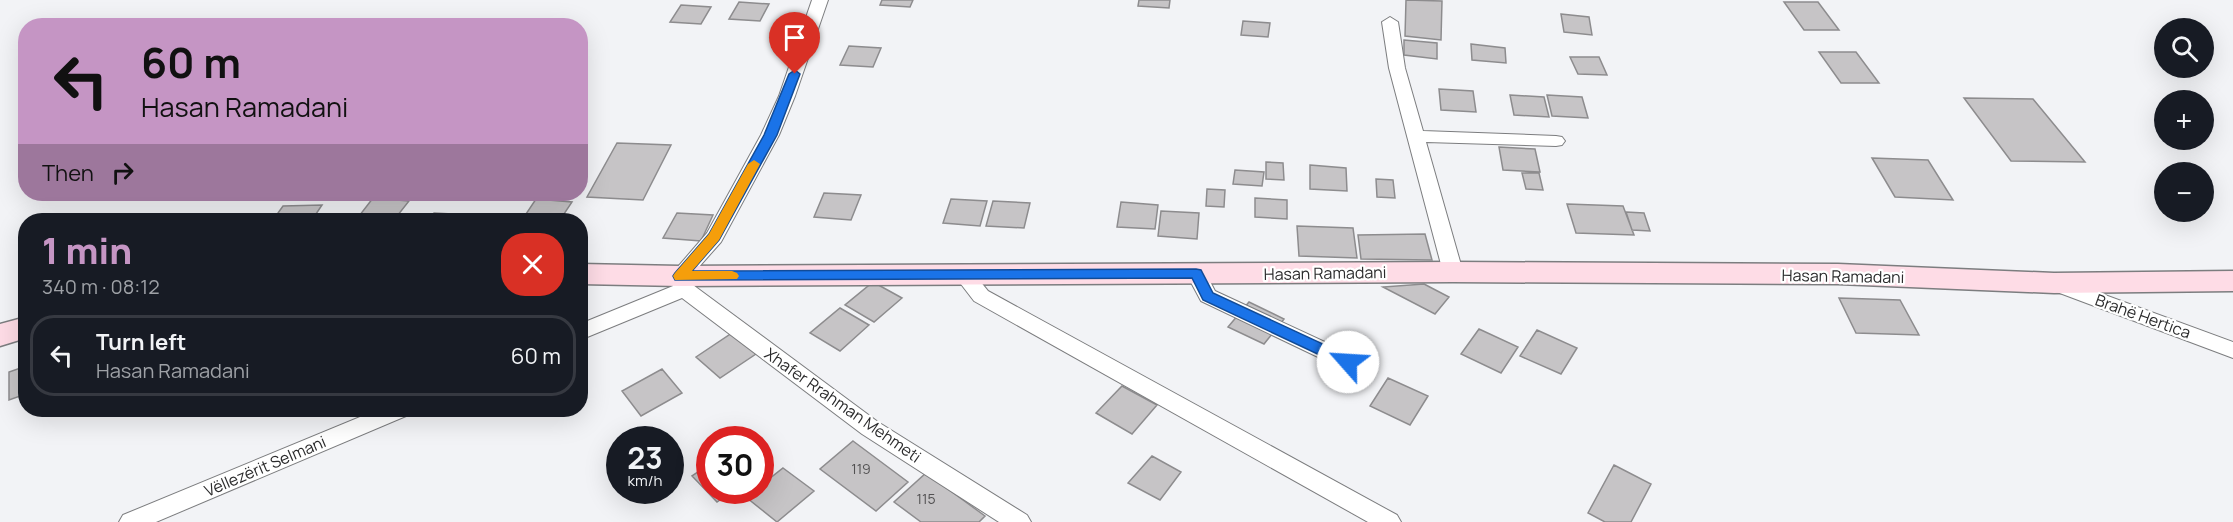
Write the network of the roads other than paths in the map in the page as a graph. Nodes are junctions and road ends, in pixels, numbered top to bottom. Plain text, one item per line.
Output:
1 (820, 0) edge
2 (1390, 22) dead end
3 (1416, 136) junction
4 (1556, 141) dead end
5 (1454, 272) junction
6 (1196, 273) junction
7 (588, 275) edge
8 (964, 275) junction
9 (2233, 281) edge
10 (682, 283) junction
11 (2054, 283) junction
12 (18, 329) edge
13 (588, 329) edge
14 (0, 335) edge
15 (2233, 350) edge
16 (1348, 362) dead end
17 (381, 417) edge
18 (131, 522) edge
19 (1019, 522) edge
20 (1389, 522) edge

1 - 10 street
2 - 3 street
3 - 4 street
3 - 5 street
5 - 6 main road, Hasan Ramadani
5 - 11 main road, Hasan Ramadani
6 - 8 main road, Hasan Ramadani
6 - 16 street
7 - 10 main road, Hasan Ramadani
8 - 10 main road, Hasan Ramadani
8 - 20 street
9 - 11 main road, Hasan Ramadani
10 - 13 street
10 - 19 street, Xhafer Rrahman Mehmeti
11 - 15 street, Brahë Hertica
12 - 14 main road
17 - 18 street, Vëllezërit Selmani

